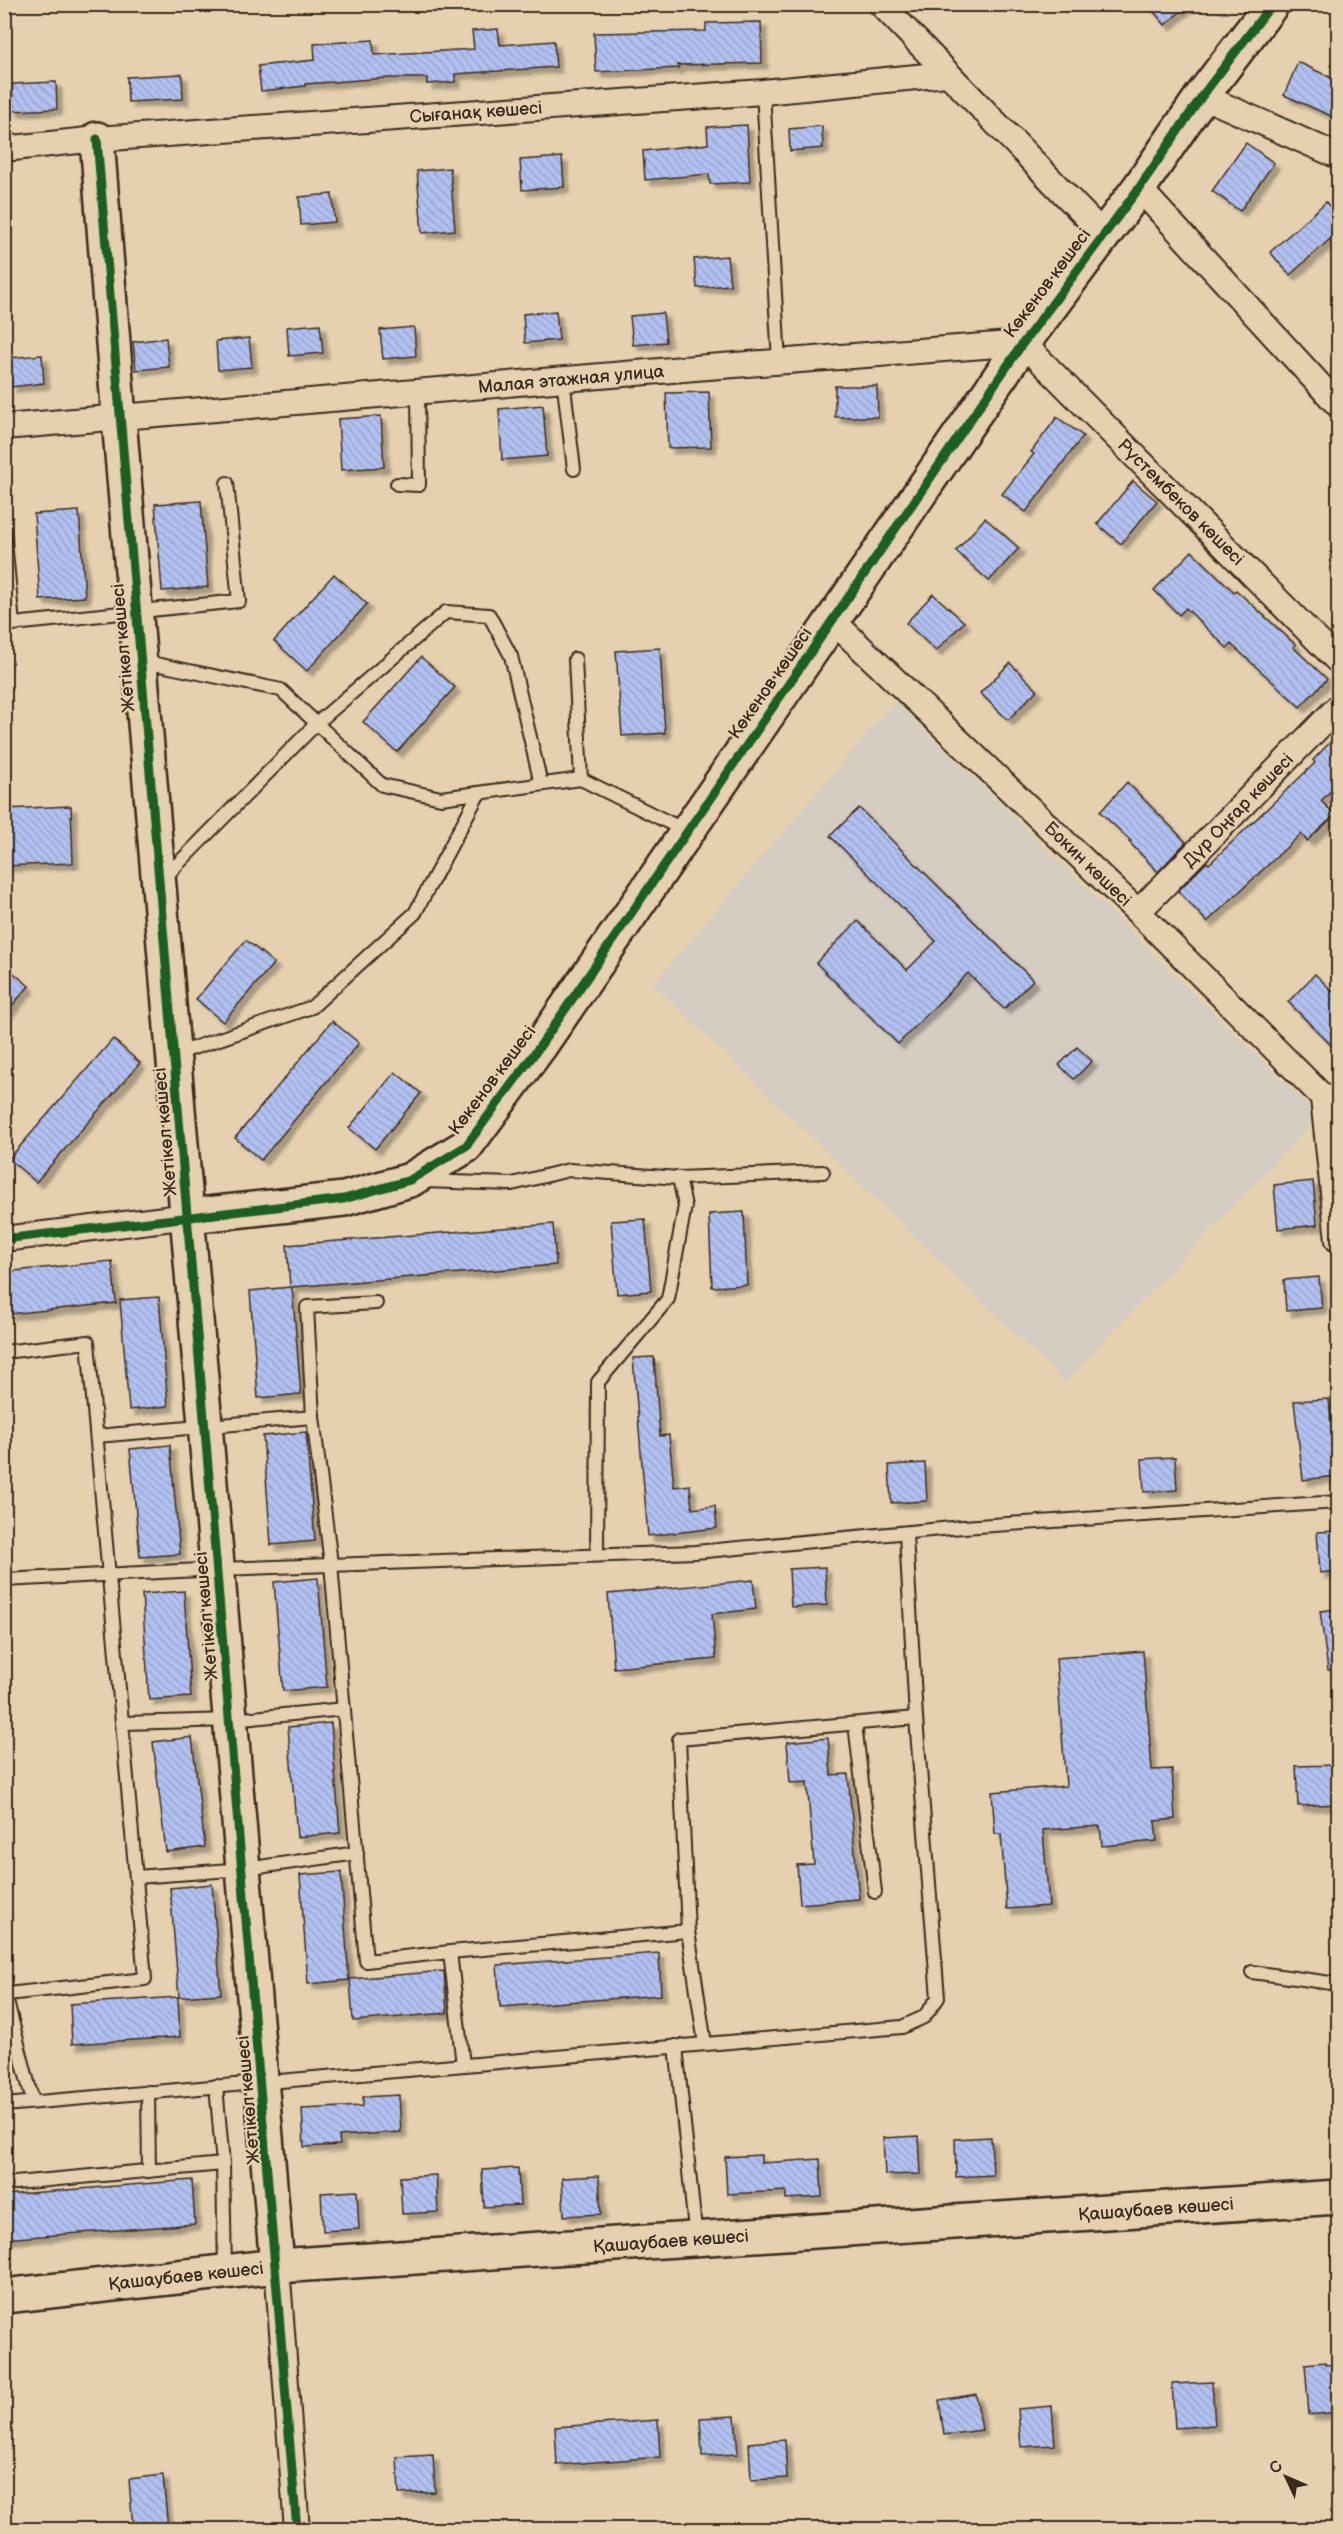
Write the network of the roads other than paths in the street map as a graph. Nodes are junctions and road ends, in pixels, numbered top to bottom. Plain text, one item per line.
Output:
1 (881, 4) edge
2 (1272, 4) edge
3 (947, 74) junction
4 (763, 92) junction
5 (1202, 96) junction
6 (98, 139) junction
7 (4, 149) edge
8 (1338, 156) edge
9 (1139, 188) junction
10 (1104, 234) junction
11 (1023, 343) junction
12 (779, 361) junction
13 (563, 379) junction
14 (418, 392) junction
15 (1338, 405) edge
16 (119, 419) junction
17 (4, 427) edge
18 (574, 468) dead end
19 (227, 483) dead end
20 (397, 484) dead end
21 (4, 531) edge
22 (136, 613) junction
23 (833, 621) junction
24 (575, 659) dead end
25 (140, 661) junction
26 (1338, 661) edge
27 (1338, 707) edge
28 (317, 723) junction
29 (581, 779) junction
30 (541, 784) junction
31 (480, 793) junction
32 (688, 832) junction
33 (160, 882) junction
34 (1138, 912) junction
35 (175, 1055) junction
36 (1331, 1105) edge
37 (823, 1172) dead end
38 (679, 1178) junction
39 (410, 1180) junction
40 (189, 1216) junction
41 (4, 1239) edge
42 (1338, 1240) edge
43 (376, 1303) dead end
44 (4, 1352) edge
45 (313, 1418) junction
46 (207, 1428) junction
47 (97, 1436) junction
48 (1338, 1502) edge
49 (906, 1534) junction
50 (597, 1555) junction
51 (331, 1564) junction
52 (219, 1569) junction
53 (109, 1575) junction
54 (4, 1580) edge
55 (344, 1709) junction
56 (916, 1718) junction
57 (232, 1720) junction
58 (123, 1723) junction
59 (855, 1724) junction
60 (357, 1853) junction
61 (245, 1869) junction
62 (136, 1877) junction
63 (875, 1892) dead end
64 (688, 1931) junction
65 (450, 1952) junction
66 (1252, 1972) dead end
67 (1338, 1984) edge
68 (6, 1992) edge
69 (705, 2044) junction
70 (676, 2046) junction
71 (463, 2065) junction
72 (263, 2081) junction
73 (216, 2086) junction
74 (148, 2092) junction
75 (33, 2102) junction
76 (4, 2105) edge
77 (223, 2164) junction
78 (149, 2171) junction
79 (4, 2184) edge
80 (1338, 2197) edge
81 (696, 2239) junction
82 (278, 2266) junction
83 (225, 2272) junction
84 (4, 2296) edge
85 (297, 2529) edge

1 - 3 street
2 - 5 street, Көкенов көшесі
3 - 4 street, Сығанақ көшесі
3 - 10 street
4 - 6 street, Сығанақ көшесі
4 - 12 lane
5 - 8 street
5 - 9 street, Көкенов көшесі
6 - 7 street, Сығанақ көшесі
6 - 16 street, Жетікөл көшесі
9 - 10 street, Көкенов көшесі
9 - 15 street
10 - 11 street, Көкенов көшесі
11 - 12 street, Малая этажная улица
11 - 23 street, Көкенов көшесі
11 - 26 street, Рүстембеков көшесі
12 - 13 street, Малая этажная улица
13 - 14 street, Малая этажная улица
13 - 18 lane
14 - 16 street, Малая этажная улица
14 - 20 lane
16 - 17 street, Малая этажная улица
16 - 22 street, Жетікөл көшесі
19 - 22 lane
21 - 22 lane
22 - 25 street, Жетікөл көшесі
23 - 32 street, Көкенов көшесі
23 - 34 street, Бокин көшесі
24 - 29 lane
25 - 28 lane
25 - 33 street, Жетікөл көшесі
27 - 34 street, Дүр Оңғар көшесі
28 - 30 lane
28 - 31 lane
28 - 33 lane
29 - 30 lane
29 - 32 lane
30 - 31 lane
31 - 35 lane
32 - 39 street, Көкенов көшесі
33 - 35 street, Жетікөл көшесі
34 - 36 street, Бокин көшесі
35 - 40 street, Жетікөл көшесі
36 - 42 street
37 - 38 lane
38 - 39 lane
38 - 50 lane
39 - 40 street, Көкенов көшесі
40 - 41 street
40 - 46 street, Жетікөл көшесі
43 - 45 lane
44 - 47 lane
45 - 46 lane
45 - 51 lane
46 - 47 lane
46 - 52 street, Жетікөл көшесі
47 - 53 lane
48 - 49 lane
49 - 50 lane
49 - 56 lane
50 - 51 lane
51 - 52 lane
51 - 55 lane
52 - 53 lane
52 - 57 street, Жетікөл көшесі
53 - 54 lane
53 - 58 lane
55 - 57 lane
55 - 60 lane
56 - 59 lane
56 - 69 lane
57 - 58 lane
57 - 61 street, Жетікөл көшесі
58 - 62 lane
59 - 63 lane
59 - 64 lane
60 - 61 lane
60 - 65 lane
61 - 62 lane
61 - 72 street, Жетікөл көшесі
62 - 68 lane
64 - 65 lane
64 - 69 lane
65 - 71 lane
66 - 67 lane
68 - 75 lane
69 - 70 lane
70 - 71 lane
70 - 81 lane
71 - 72 lane
72 - 73 lane
72 - 82 street, Жетікөл көшесі
73 - 74 lane
73 - 77 lane
74 - 75 lane
74 - 78 lane
75 - 76 lane
77 - 78 lane
77 - 83 lane
78 - 79 lane
80 - 81 street, Қашаубаев көшесі
81 - 82 street, Қашаубаев көшесі
82 - 83 street, Қашаубаев көшесі
82 - 85 street
83 - 84 street, Қашаубаев көшесі

